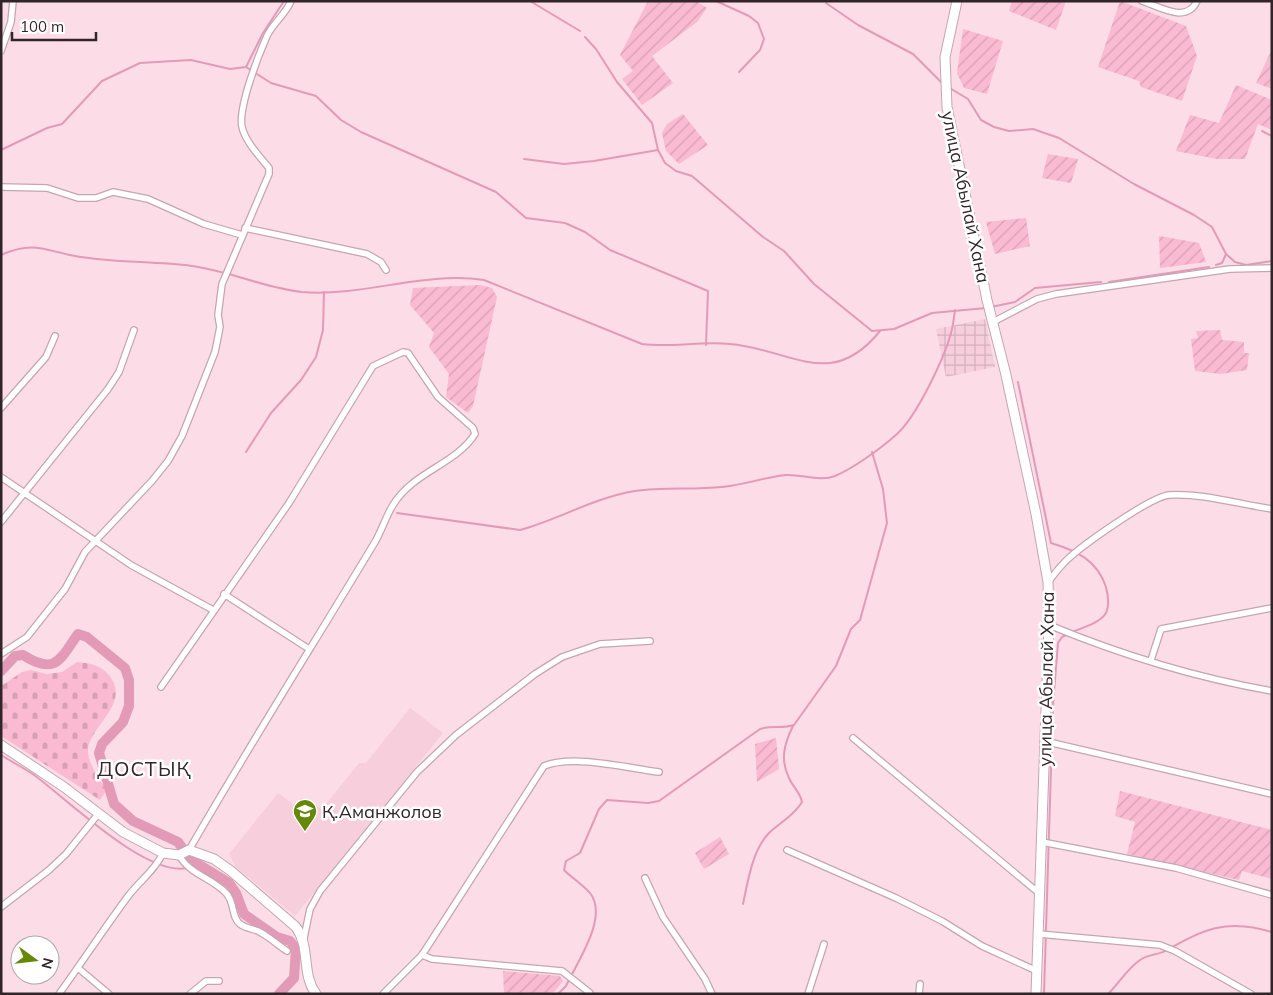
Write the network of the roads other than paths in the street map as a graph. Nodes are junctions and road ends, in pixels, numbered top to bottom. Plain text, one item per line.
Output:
1 (12, 1) edge
2 (291, 1) edge
3 (957, 1) edge
4 (1142, 1) edge
5 (1197, 1) edge
6 (1, 51) edge
7 (1, 187) edge
8 (246, 228) junction
9 (242, 235) junction
10 (1272, 268) edge
11 (386, 270) dead end
12 (993, 322) junction
13 (134, 330) dead end
14 (55, 336) dead end
15 (1, 408) edge
16 (1, 477) edge
17 (23, 493) junction
18 (1272, 509) edge
19 (1, 522) edge
20 (96, 540) junction
21 (1048, 582) junction
22 (224, 594) junction
23 (1272, 608) edge
24 (213, 610) junction
25 (1050, 625) junction
26 (650, 640) dead end
27 (309, 649) junction
28 (1, 654) edge
29 (1151, 660) junction
30 (160, 687) dead end
31 (1272, 691) edge
32 (853, 738) dead end
33 (1044, 741) junction
34 (1, 745) edge
35 (659, 772) dead end
36 (1272, 794) edge
37 (99, 813) junction
38 (1042, 842) junction
39 (190, 850) junction
40 (787, 850) dead end
41 (163, 853) junction
42 (179, 855) junction
43 (645, 878) dead end
44 (1040, 894) junction
45 (1272, 895) edge
46 (1, 907) edge
47 (1039, 934) junction
48 (304, 938) junction
49 (824, 944) dead end
50 (287, 951) dead end
51 (422, 955) junction
52 (78, 968) junction
53 (1037, 971) junction
54 (219, 982) dead end
55 (920, 984) dead end
56 (590, 993) edge
57 (59, 994) edge
58 (109, 994) edge
59 (190, 994) edge
60 (316, 994) edge
61 (383, 994) edge
62 (712, 994) edge
63 (808, 994) edge
64 (919, 994) edge
65 (1036, 994) edge
66 (1251, 994) edge

1 - 6 street
2 - 8 street
3 - 12 main road, улица Абылай Хана
4 - 5 street
7 - 9 street
8 - 9 street
8 - 11 street
9 - 20 street
10 - 12 street
12 - 21 main road, улица Абылай Хана
13 - 17 street
14 - 15 street
16 - 17 street
17 - 19 street
17 - 20 street
18 - 21 street
20 - 24 street
20 - 28 street
21 - 25 main road, улица Абылай Хана
22 - 24 street
22 - 27 street
22 - 27 street
23 - 29 street
24 - 30 street
25 - 29 street
25 - 33 main road, улица Абылай Хана
26 - 48 street
27 - 39 street
29 - 31 street
32 - 44 street
33 - 36 street
33 - 38 main road, улица Абылай Хана
34 - 37 main road
35 - 51 street
37 - 41 main road
37 - 46 street
38 - 44 main road, улица Абылай Хана
38 - 45 street
39 - 42 main road
39 - 48 main road
40 - 53 street
41 - 42 main road
41 - 52 street
42 - 50 street
43 - 62 street
44 - 47 main road, улица Абылай Хана
47 - 53 main road, улица Абылай Хана
47 - 66 street
48 - 60 main road
49 - 63 street
51 - 56 street
51 - 61 street
52 - 57 street
52 - 58 street
53 - 65 main road, улица Абылай Хана
54 - 59 street
55 - 64 street

